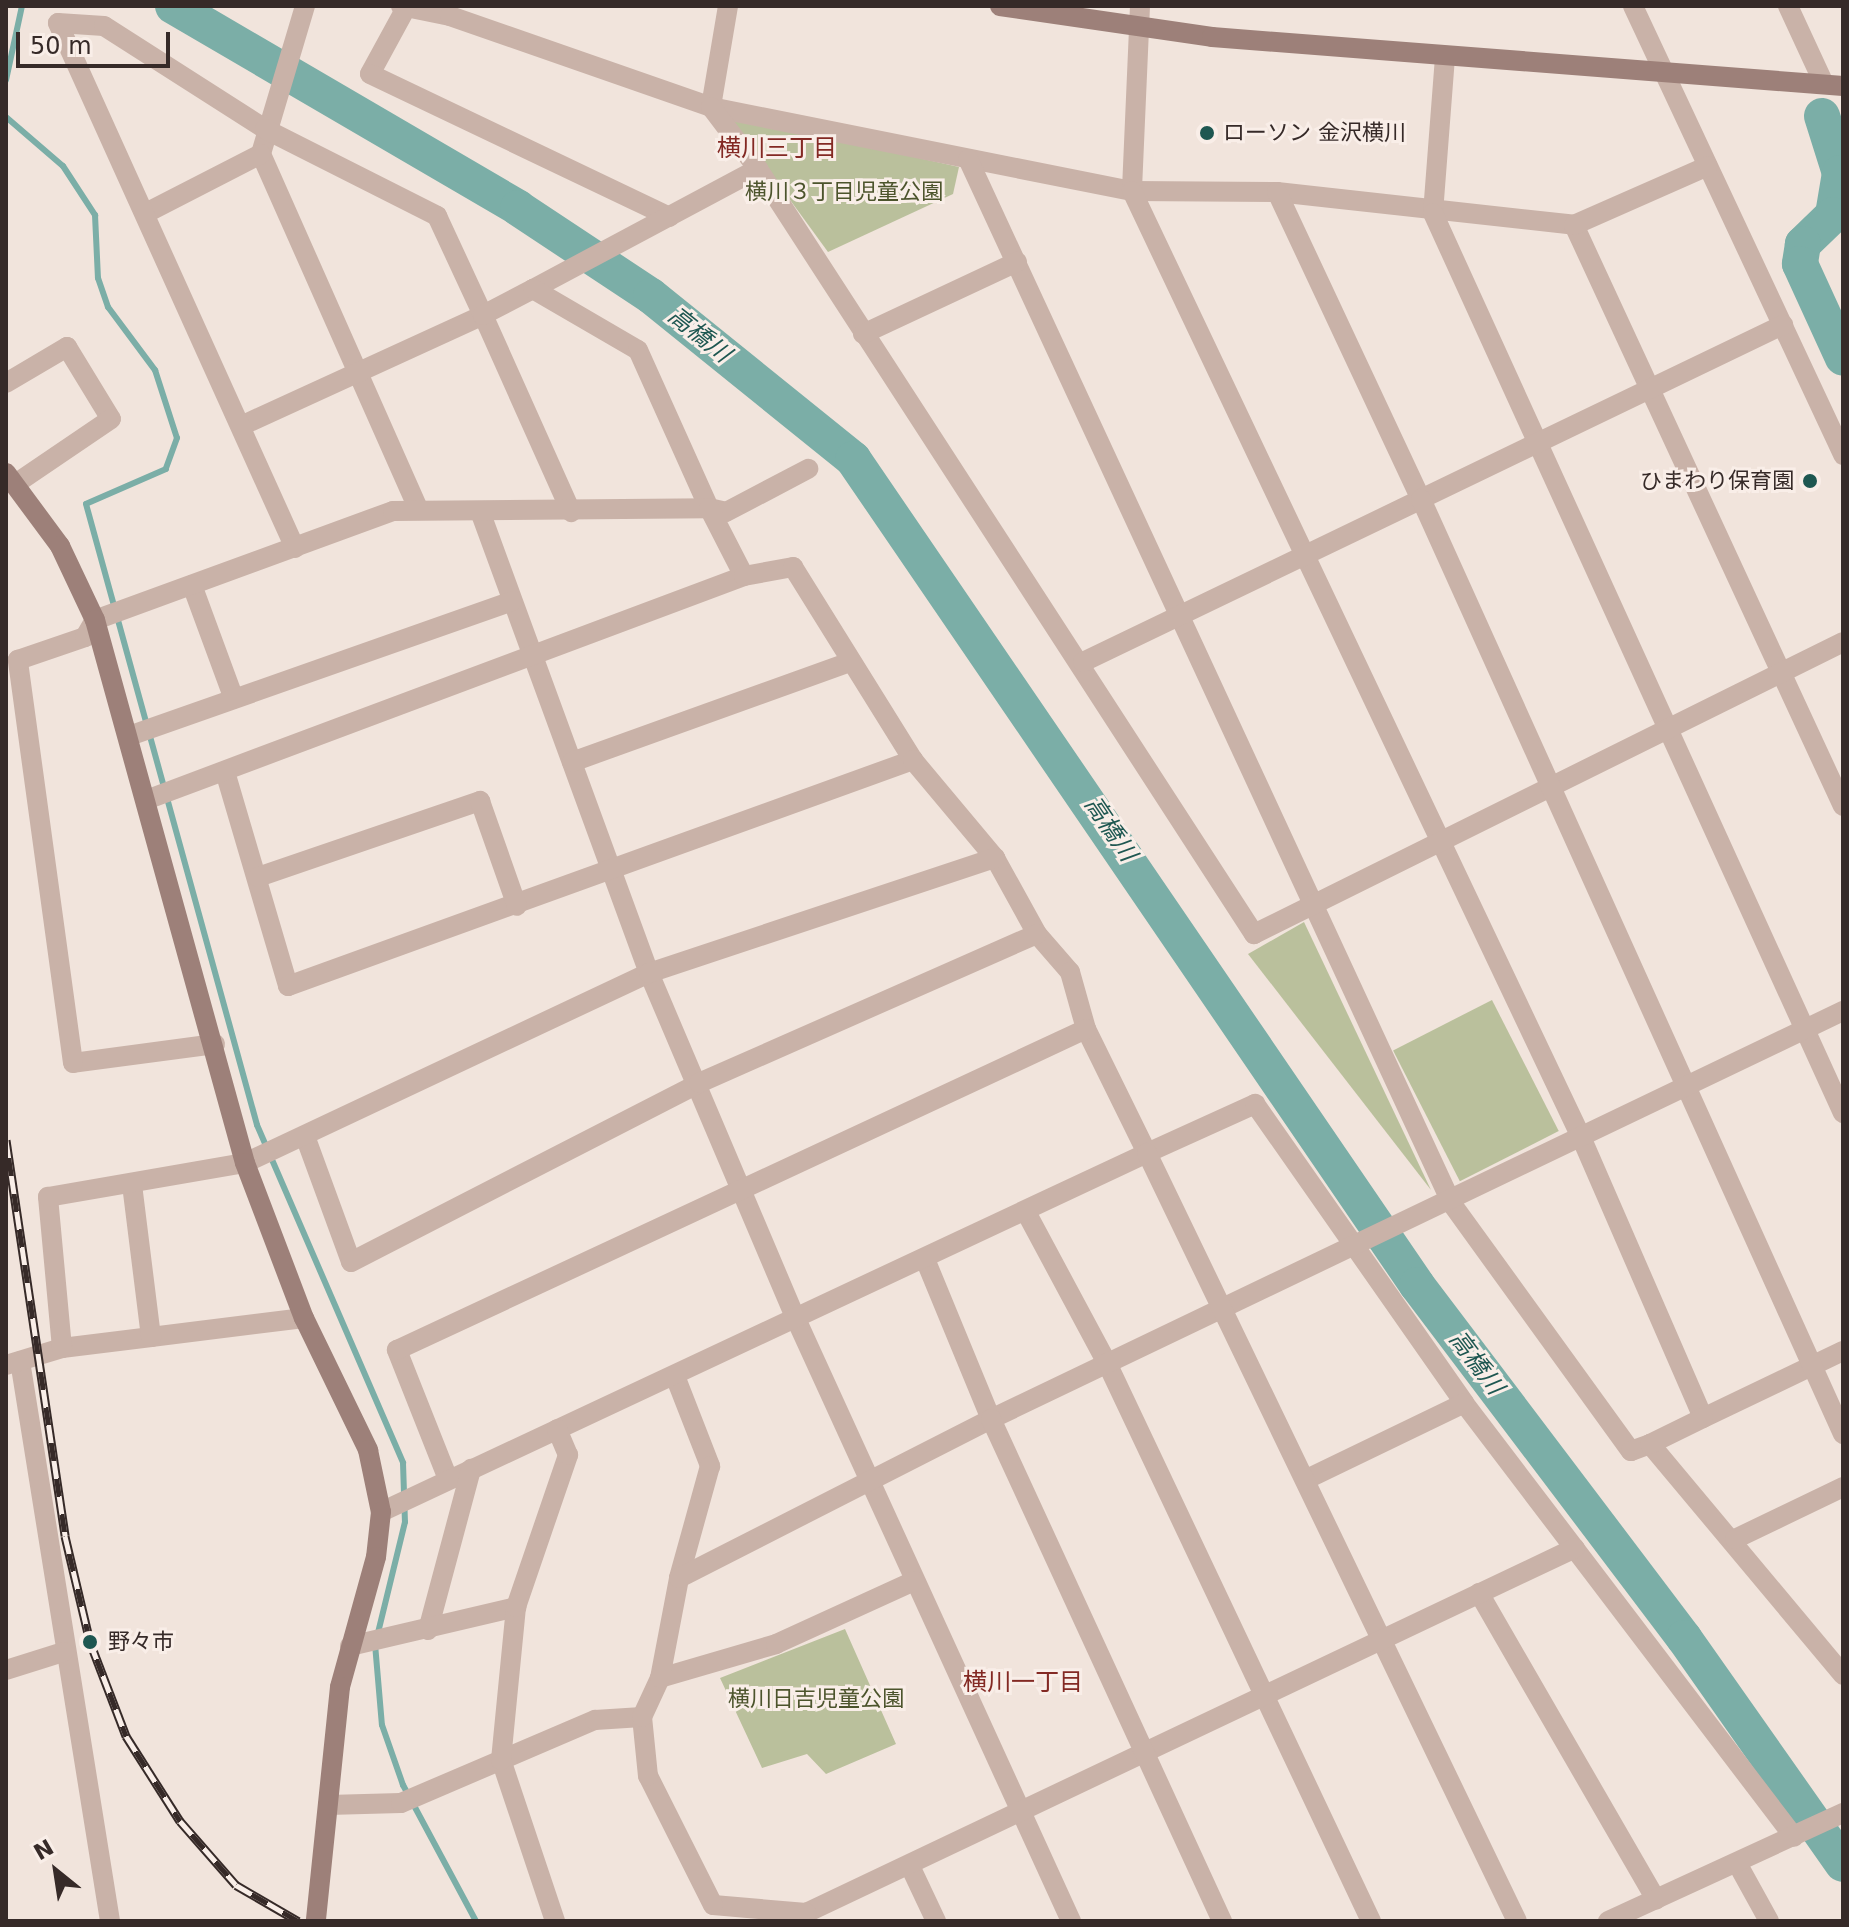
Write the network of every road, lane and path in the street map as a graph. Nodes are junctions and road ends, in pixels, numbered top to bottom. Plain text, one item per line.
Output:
1 (728, 6) edge
2 (1000, 6) edge
3 (1633, 6) edge
4 (1788, 6) edge
5 (405, 7) edge
6 (302, 14) edge
7 (1139, 16) edge
8 (1445, 57) junction
9 (1661, 71) junction
10 (1834, 85) edge
11 (711, 107) junction
12 (265, 129) junction
13 (261, 154) junction
14 (968, 159) junction
15 (1708, 166) junction
16 (758, 169) junction
17 (1132, 191) junction
18 (1277, 192) junction
19 (146, 213) junction
20 (1433, 213) junction
21 (670, 217) junction
22 (1574, 225) junction
23 (1017, 262) junction
24 (538, 287) junction
25 (483, 315) junction
26 (1783, 325) junction
27 (863, 334) junction
28 (358, 371) junction
29 (6, 383) edge
30 (1650, 387) junction
31 (243, 425) junction
32 (1537, 444) junction
33 (1843, 455) edge
34 (808, 469) dead end
35 (11, 478) edge
36 (1421, 499) junction
37 (709, 508) junction
38 (418, 509) junction
39 (571, 512) junction
40 (481, 514) junction
41 (295, 548) junction
42 (1301, 556) junction
43 (744, 576) junction
44 (192, 585) junction
45 (512, 601) junction
46 (111, 614) junction
47 (1180, 614) junction
48 (1843, 642) edge
49 (531, 657) junction
50 (850, 662) junction
51 (1083, 662) junction
52 (1781, 672) junction
53 (234, 699) junction
54 (1664, 728) junction
55 (143, 731) junction
56 (913, 760) junction
57 (572, 762) junction
58 (226, 775) junction
59 (1549, 785) junction
60 (162, 795) junction
61 (1843, 806) edge
62 (1435, 839) junction
63 (995, 858) junction
64 (611, 873) junction
65 (258, 877) junction
66 (1312, 903) junction
67 (517, 906) junction
68 (1037, 934) junction
69 (649, 973) junction
70 (1843, 1011) edge
71 (1086, 1029) junction
72 (1805, 1030) junction
73 (215, 1044) junction
74 (699, 1083) junction
75 (1684, 1086) junction
76 (1843, 1113) edge
77 (305, 1136) junction
78 (1581, 1137) junction
79 (1147, 1153) junction
80 (258, 1157) junction
81 (132, 1185) junction
82 (745, 1186) junction
83 (1443, 1208) junction
84 (1026, 1212) junction
85 (1352, 1250) junction
86 (925, 1259) junction
87 (1223, 1306) junction
88 (304, 1318) junction
89 (796, 1319) junction
90 (151, 1337) junction
91 (62, 1348) junction
92 (1843, 1351) edge
93 (13, 1363) edge
94 (1107, 1363) junction
95 (1813, 1367) junction
96 (675, 1376) junction
97 (1464, 1403) junction
98 (1703, 1418) junction
99 (991, 1419) junction
100 (557, 1429) junction
101 (1843, 1434) edge
102 (1650, 1444) junction
103 (471, 1469) junction
104 (1309, 1478) junction
105 (448, 1479) junction
106 (872, 1484) junction
107 (1843, 1487) edge
108 (396, 1505) junction
109 (1735, 1539) junction
110 (1575, 1548) junction
111 (679, 1578) junction
112 (914, 1581) junction
113 (1479, 1593) junction
114 (516, 1607) junction
115 (428, 1630) junction
116 (1380, 1639) junction
117 (355, 1645) junction
118 (63, 1652) junction
119 (6, 1670) edge
120 (1843, 1675) edge
121 (660, 1678) junction
122 (1264, 1697) junction
123 (642, 1717) junction
124 (1144, 1756) junction
125 (501, 1760) junction
126 (328, 1805) junction
127 (1019, 1811) junction
128 (1843, 1813) edge
129 (1794, 1837) junction
130 (1737, 1863) junction
131 (910, 1866) junction
132 (1656, 1899) junction
133 (805, 1917) edge
134 (110, 1921) edge
135 (316, 1921) edge
136 (555, 1921) edge
137 (936, 1921) edge
138 (1071, 1921) edge
139 (1222, 1921) edge
140 (1371, 1921) edge
141 (1517, 1921) edge
142 (1608, 1921) edge
143 (1769, 1921) edge

1 - 11 street
2 - 7 street
3 - 9 street
4 - 10 street
5 - 11 street
5 - 21 street
6 - 12 street
7 - 8 street
7 - 17 street
8 - 9 street
8 - 20 street
9 - 10 street
9 - 15 street
11 - 14 street
11 - 16 street
12 - 13 street
12 - 19 street
12 - 25 street
13 - 19 street
13 - 28 street
14 - 17 street
14 - 23 street
15 - 22 street
15 - 26 street
16 - 21 street
16 - 27 street
17 - 18 street
17 - 42 street
18 - 20 street
18 - 36 street
19 - 31 street
20 - 22 street
20 - 32 street
21 - 24 street
22 - 30 street
23 - 27 street
23 - 47 street
24 - 25 street
24 - 37 street
25 - 28 street
25 - 39 street
26 - 30 street
26 - 33 street
27 - 51 street
28 - 31 street
28 - 38 street
29 - 35 street
30 - 32 street
30 - 52 street
31 - 41 street
32 - 36 street
32 - 54 street
34 - 37 street
35 - 46 street
36 - 42 street
36 - 59 street
37 - 39 street
37 - 43 street
38 - 40 street
38 - 41 street
39 - 40 street
40 - 45 street
41 - 44 street
42 - 47 street
42 - 62 street
43 - 49 street
43 - 50 street
44 - 46 street
44 - 53 street
45 - 49 street
45 - 53 street
46 - 55 street
46 - 73 street
47 - 51 street
47 - 66 street
48 - 52 street
49 - 57 street
49 - 58 street
50 - 56 street
50 - 57 street
51 - 66 street
52 - 54 street
52 - 61 street
53 - 55 street
54 - 59 street
54 - 72 street
55 - 60 street
56 - 63 street
56 - 64 street
57 - 64 street
58 - 60 street
58 - 65 street
59 - 62 street
59 - 75 street
60 - 73 street
62 - 66 street
62 - 78 street
63 - 68 street
63 - 69 street
64 - 67 street
64 - 69 street
65 - 67 street
65 - 67 street
66 - 83 street
68 - 71 street
68 - 74 street
69 - 74 street
69 - 77 street
70 - 72 street
71 - 79 street
71 - 82 street
72 - 75 street
72 - 76 street
73 - 80 street
74 - 77 street
74 - 82 street
75 - 78 street
75 - 95 street
77 - 80 street
78 - 83 street
78 - 98 street
79 - 84 street
79 - 85 street
79 - 87 street
80 - 81 street
80 - 88 street
81 - 90 street
81 - 91 street
82 - 89 street
82 - 105 street
83 - 85 street
83 - 102 street
84 - 86 street
84 - 94 street
85 - 87 street
85 - 97 street
86 - 89 street
86 - 99 street
87 - 94 street
87 - 104 street
88 - 90 street
88 - 108 street
89 - 96 street
89 - 106 street
90 - 91 street
91 - 93 street
92 - 95 street
93 - 118 street
94 - 99 street
94 - 122 street
95 - 98 street
95 - 101 street
96 - 100 street
96 - 111 street
97 - 104 street
97 - 110 street
98 - 102 street
99 - 106 street
99 - 124 street
100 - 103 street
100 - 114 street
102 - 109 street
103 - 105 street
103 - 115 street
104 - 116 street
105 - 108 street
106 - 111 street
106 - 112 street
107 - 109 street
108 - 117 street
109 - 120 street
110 - 113 street
110 - 129 street
111 - 121 street
112 - 121 street
112 - 127 street
113 - 116 street
113 - 132 street
114 - 115 street
114 - 125 street
115 - 117 street
116 - 122 street
116 - 141 street
117 - 126 street
118 - 119 street
118 - 134 street
121 - 123 street
122 - 124 street
122 - 140 street
123 - 125 street
123 - 133 street
124 - 127 street
124 - 139 street
125 - 126 street
125 - 136 street
126 - 135 street
127 - 131 street
127 - 138 street
128 - 129 street
129 - 130 street
130 - 132 street
130 - 143 street
131 - 133 street
131 - 137 street
132 - 142 street

